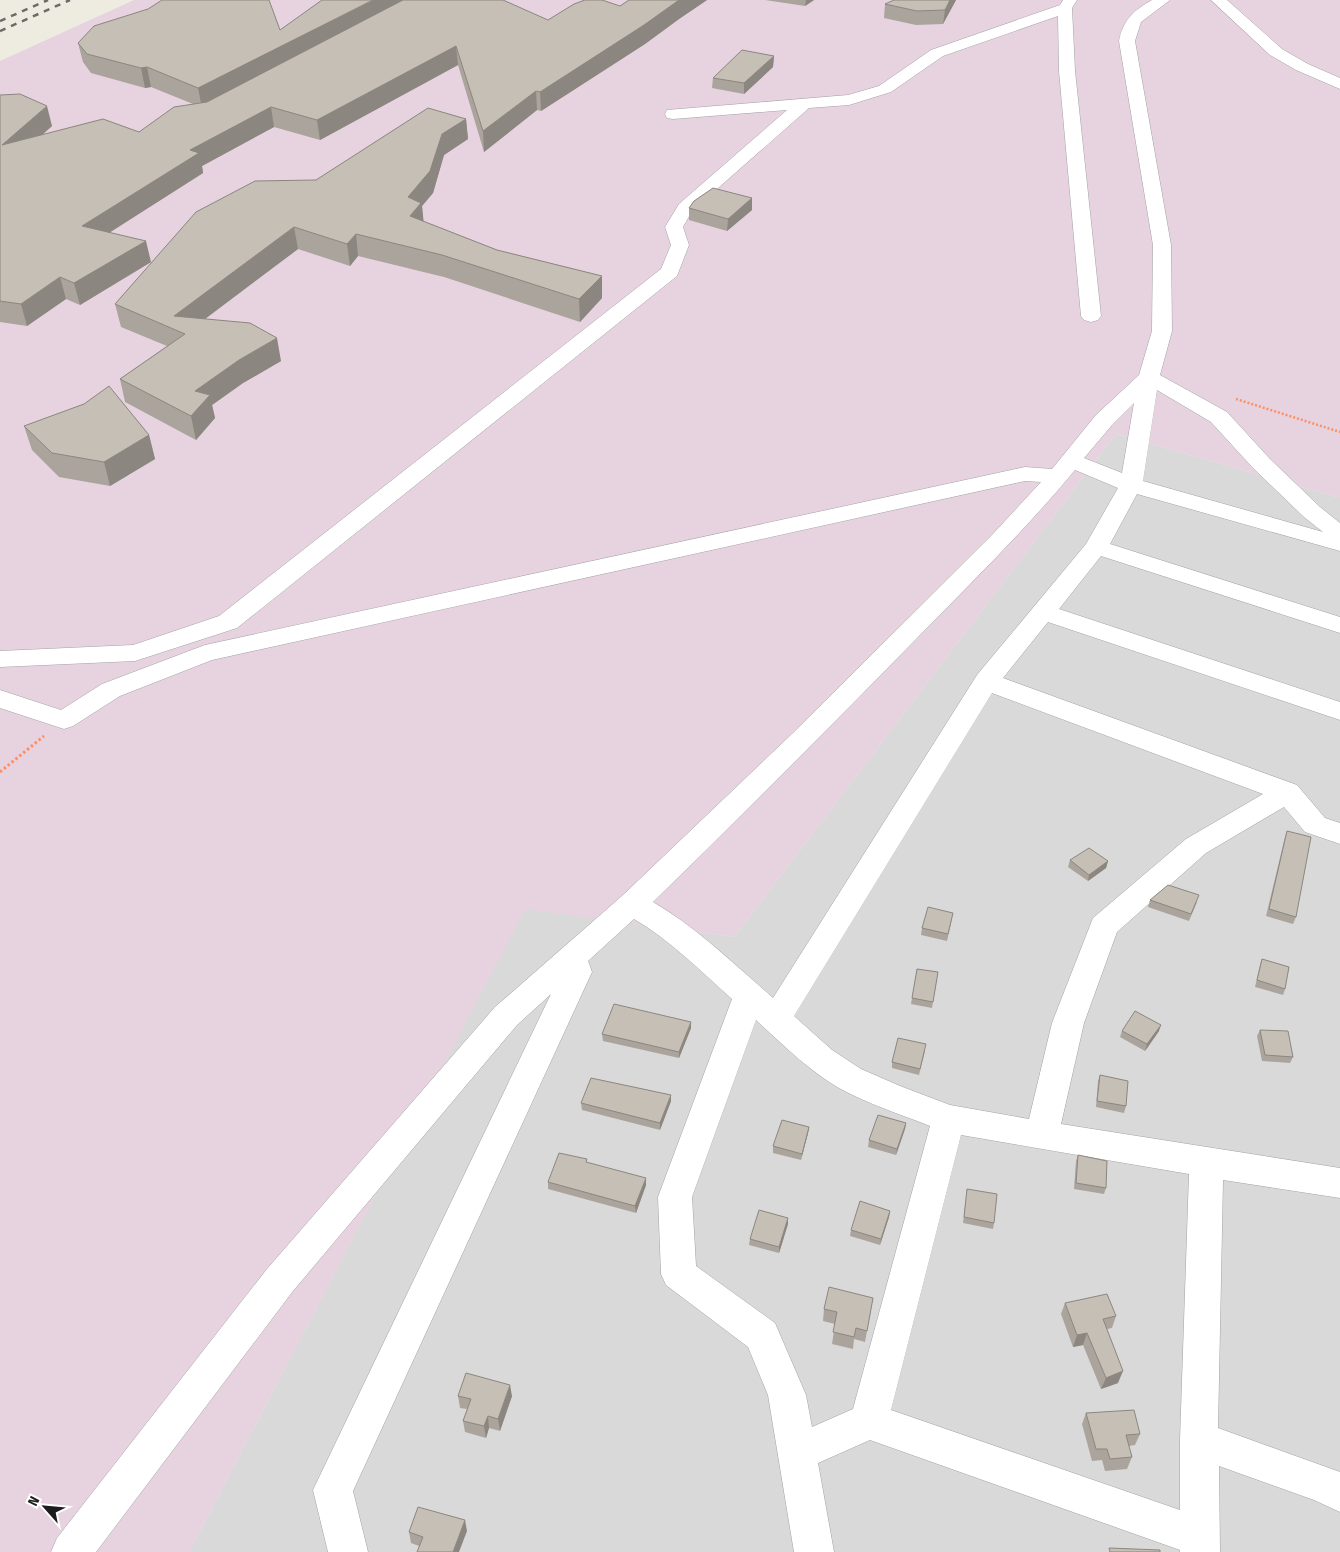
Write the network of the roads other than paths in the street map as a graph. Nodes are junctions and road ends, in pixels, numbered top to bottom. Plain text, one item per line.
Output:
1 (1163, 0) edge
2 (1218, 0) edge
3 (1068, 4) edge
4 (1340, 84) edge
5 (804, 104) junction
6 (673, 114) dead end
7 (1091, 316) dead end
8 (1149, 377) junction
9 (1063, 468) junction
10 (1131, 485) junction
11 (1339, 542) edge
12 (1096, 547) junction
13 (1043, 612) junction
14 (1340, 625) edge
15 (0, 659) edge
16 (986, 681) junction
17 (0, 699) edge
18 (1340, 711) edge
19 (1287, 792) junction
20 (1340, 834) edge
21 (632, 904) junction
22 (570, 958) junction
23 (749, 996) junction
24 (776, 1019) junction
25 (949, 1119) junction
26 (1042, 1134) junction
27 (1206, 1163) junction
28 (1340, 1183) edge
29 (869, 1421) junction
30 (1199, 1440) junction
31 (797, 1453) junction
32 (1340, 1493) edge
33 (1200, 1544) edge
34 (72, 1552) edge
35 (348, 1552) edge
36 (814, 1552) edge

1 - 8 street
2 - 4 street
3 - 5 street
3 - 7 street
5 - 6 street
5 - 15 street
8 - 9 street
8 - 10 street
8 - 11 street
9 - 10 street
9 - 17 street
9 - 21 street
10 - 11 street
10 - 12 street
12 - 13 street
12 - 14 street
13 - 16 street
13 - 18 street
16 - 19 street
16 - 24 street
19 - 20 street
19 - 26 street
21 - 22 street
21 - 23 street
22 - 34 street
22 - 35 street
23 - 24 street
23 - 31 street
24 - 25 street
25 - 26 street
25 - 29 street
26 - 27 street
27 - 28 street
27 - 30 street
29 - 31 street
29 - 33 street
30 - 32 street
30 - 33 street
31 - 36 street

